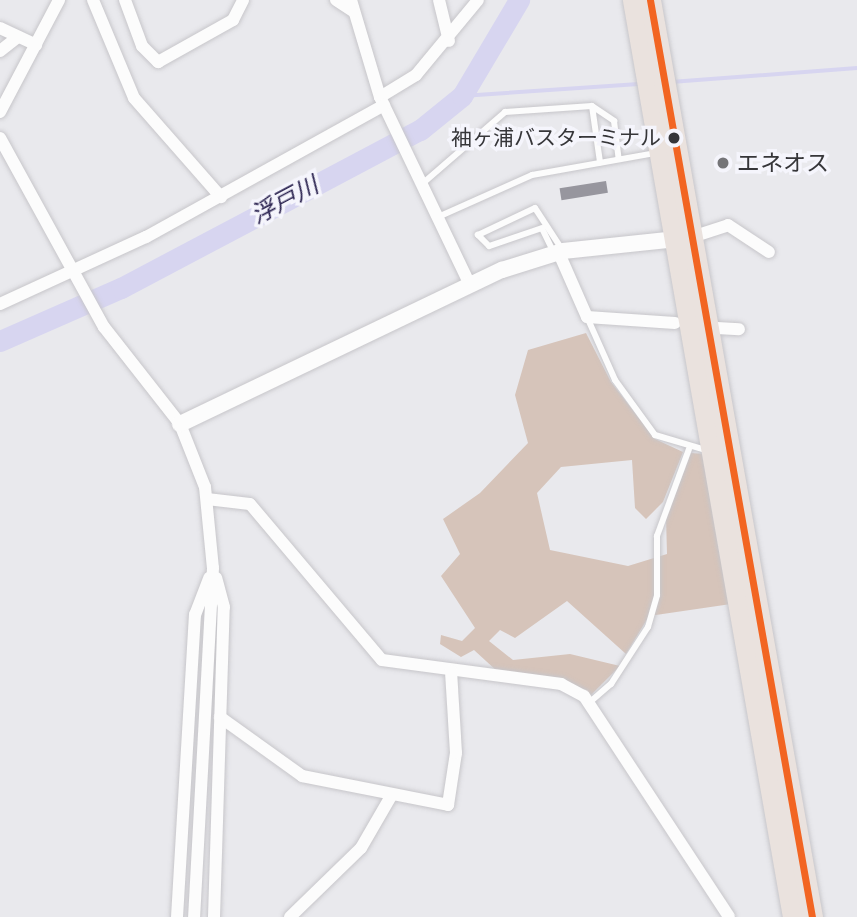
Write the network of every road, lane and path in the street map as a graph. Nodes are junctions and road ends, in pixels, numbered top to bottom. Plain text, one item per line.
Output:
1 (60, 0) edge
2 (93, 0) edge
3 (125, 0) edge
4 (243, 0) edge
5 (336, 0) edge
6 (439, 0) edge
7 (478, 0) edge
8 (633, 0) edge
9 (650, 0) edge
10 (352, 6) edge
11 (0, 27) edge
12 (18, 37) junction
13 (449, 41) junction
14 (36, 45) junction
15 (0, 51) edge
16 (382, 101) junction
17 (592, 106) junction
18 (0, 112) edge
19 (0, 138) edge
20 (658, 152) junction
21 (620, 159) junction
22 (600, 162) junction
23 (422, 184) junction
24 (221, 197) junction
25 (438, 217) junction
26 (682, 238) junction
27 (558, 252) junction
28 (769, 252) dead end
29 (72, 268) junction
30 (470, 285) junction
31 (0, 303) edge
32 (587, 317) junction
33 (675, 323) dead end
34 (717, 328) dead end
35 (739, 329) dead end
36 (180, 424) junction
37 (690, 449) junction
38 (712, 450) junction
39 (207, 499) junction
40 (213, 568) junction
41 (451, 671) junction
42 (590, 702) junction
43 (220, 717) junction
44 (390, 798) junction
45 (177, 917) edge
46 (194, 917) edge
47 (214, 917) edge
48 (290, 917) edge
49 (729, 917) edge
50 (793, 917) edge
51 (812, 917) edge

1 - 14 street
2 - 24 street
3 - 4 street
5 - 10 street
6 - 13 street
7 - 13 street
8 - 20 highway
9 - 26 highway
10 - 16 street
11 - 12 street
12 - 14 street
12 - 15 street
13 - 16 street
14 - 18 street
16 - 23 street
16 - 24 street
17 - 21 lane
17 - 22 lane
17 - 23 lane
19 - 29 street
20 - 21 lane
20 - 26 highway
21 - 22 lane
22 - 25 lane
23 - 25 street
24 - 29 street
25 - 30 street
26 - 27 street
26 - 28 street
26 - 38 highway
26 - 51 highway
27 - 27 lane
27 - 30 street
27 - 32 street
29 - 31 street
29 - 36 street
30 - 36 street
32 - 33 street
32 - 37 lane
34 - 35 street
36 - 39 street
37 - 38 lane
37 - 42 lane
38 - 50 highway
39 - 40 street
39 - 41 street
40 - 43 street
40 - 45 street
40 - 46 street
41 - 42 street
41 - 44 street
42 - 49 street
43 - 44 street
43 - 47 street
44 - 48 street

